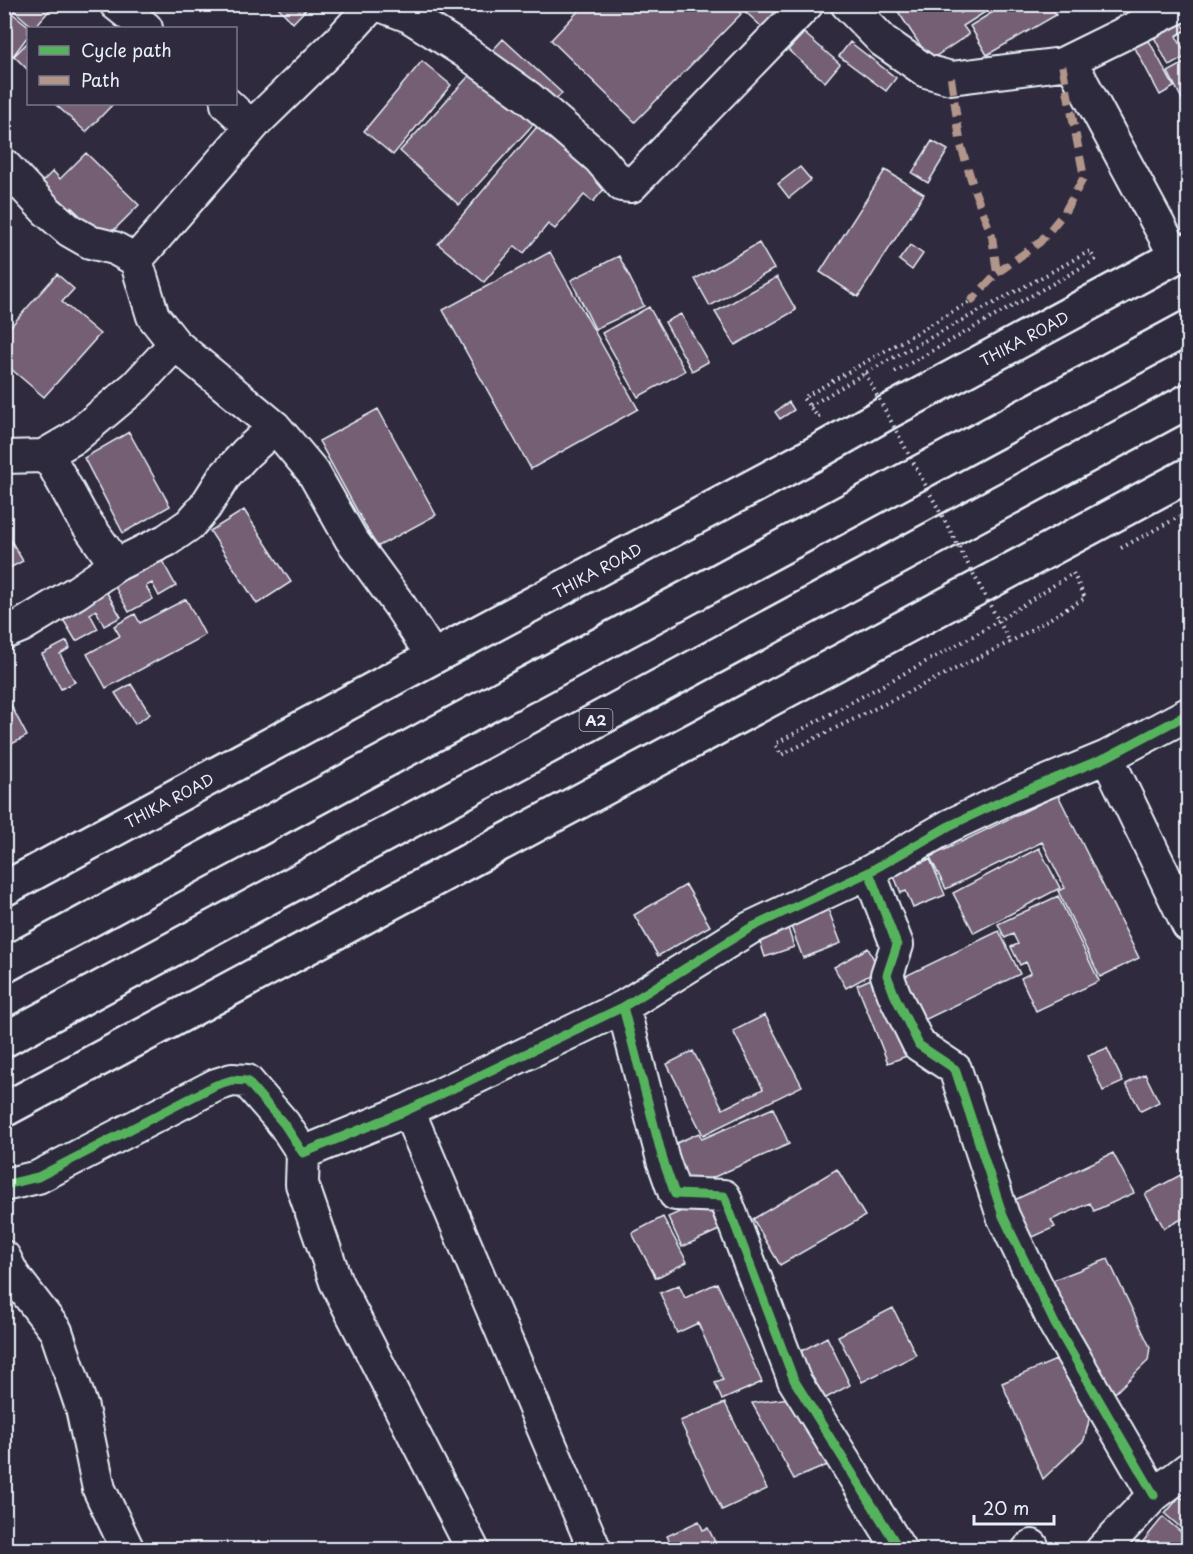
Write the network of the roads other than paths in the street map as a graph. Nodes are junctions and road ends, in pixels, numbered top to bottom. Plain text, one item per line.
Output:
1 (116, 4) edge
2 (375, 4) edge
3 (807, 4) edge
4 (847, 4) edge
5 (1184, 4) edge
6 (145, 27) edge
7 (1070, 60) junction
8 (228, 105) edge
9 (256, 123) junction
10 (4, 165) edge
11 (1182, 253) edge
12 (136, 260) junction
13 (1188, 328) edge
14 (175, 344) junction
15 (1188, 401) edge
16 (275, 427) junction
17 (43, 456) junction
18 (4, 458) edge
19 (1188, 475) edge
20 (116, 565) junction
21 (4, 633) edge
22 (433, 657) junction
23 (1188, 714) edge
24 (1107, 757) junction
25 (869, 872) junction
26 (4, 889) edge
27 (1188, 924) edge
28 (4, 966) edge
29 (623, 1007) junction
30 (4, 1040) edge
31 (4, 1110) edge
32 (408, 1110) junction
33 (303, 1154) junction
34 (4, 1185) edge
35 (4, 1257) edge
36 (1188, 1469) edge
37 (1154, 1495) junction
38 (128, 1550) edge
39 (473, 1550) edge
40 (595, 1550) edge
41 (900, 1550) edge
42 (1101, 1550) edge

1 - 6 street
2 - 3 street
2 - 9 street
4 - 7 street
5 - 7 street
7 - 11 street
8 - 9 street
9 - 12 street
10 - 12 street
11 - 22 main road, THIKA ROAD
12 - 14 street
13 - 28 main road
14 - 16 street
14 - 17 street
15 - 30 main road, A2
16 - 20 street
16 - 22 street
17 - 18 street
17 - 20 street
19 - 31 main road
20 - 21 street
22 - 26 main road, THIKA ROAD
23 - 24 street
24 - 25 street
24 - 27 street
25 - 29 street
25 - 37 street
29 - 32 street
29 - 41 street
32 - 33 street
32 - 40 street
33 - 34 street
33 - 39 street
35 - 38 street
36 - 37 street
37 - 42 street

